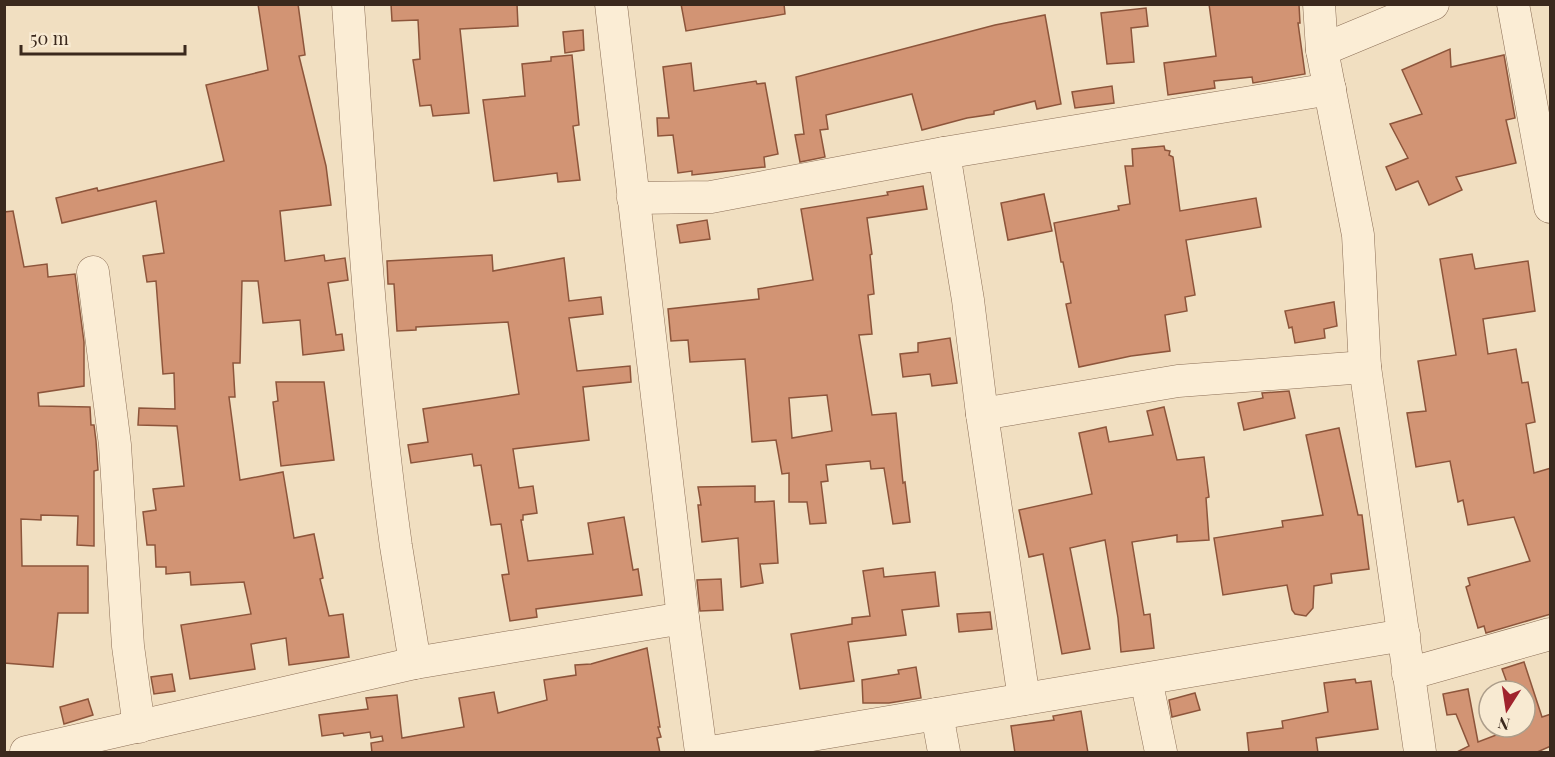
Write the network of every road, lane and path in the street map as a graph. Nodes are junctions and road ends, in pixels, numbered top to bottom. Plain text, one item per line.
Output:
1 (348, 4) edge
2 (611, 4) edge
3 (1319, 4) edge
4 (1433, 4) edge
5 (1513, 4) edge
6 (1322, 50) junction
7 (1330, 89) junction
8 (945, 153) junction
9 (633, 198) junction
10 (1551, 207) edge
11 (93, 272) dead end
12 (1365, 367) junction
13 (982, 414) junction
14 (683, 618) junction
15 (1551, 634) edge
16 (1404, 635) junction
17 (415, 663) junction
18 (1408, 674) junction
19 (1146, 679) junction
20 (1024, 699) junction
21 (937, 714) junction
22 (132, 737) edge
23 (26, 753) edge
24 (701, 753) edge
25 (711, 753) edge
26 (944, 753) edge
27 (1161, 753) edge
28 (1420, 753) edge

1 - 17 street
2 - 9 street
3 - 6 street
4 - 6 street
5 - 10 street
6 - 7 street
7 - 8 street
7 - 12 street
8 - 9 street
8 - 13 street
9 - 14 street
11 - 22 street
12 - 13 street
12 - 16 street
13 - 20 street
14 - 17 street
14 - 24 street
15 - 18 street
16 - 18 street
16 - 19 street
17 - 22 street
18 - 28 street
19 - 20 street
19 - 27 street
20 - 21 street
21 - 25 street
21 - 26 street
22 - 23 street

